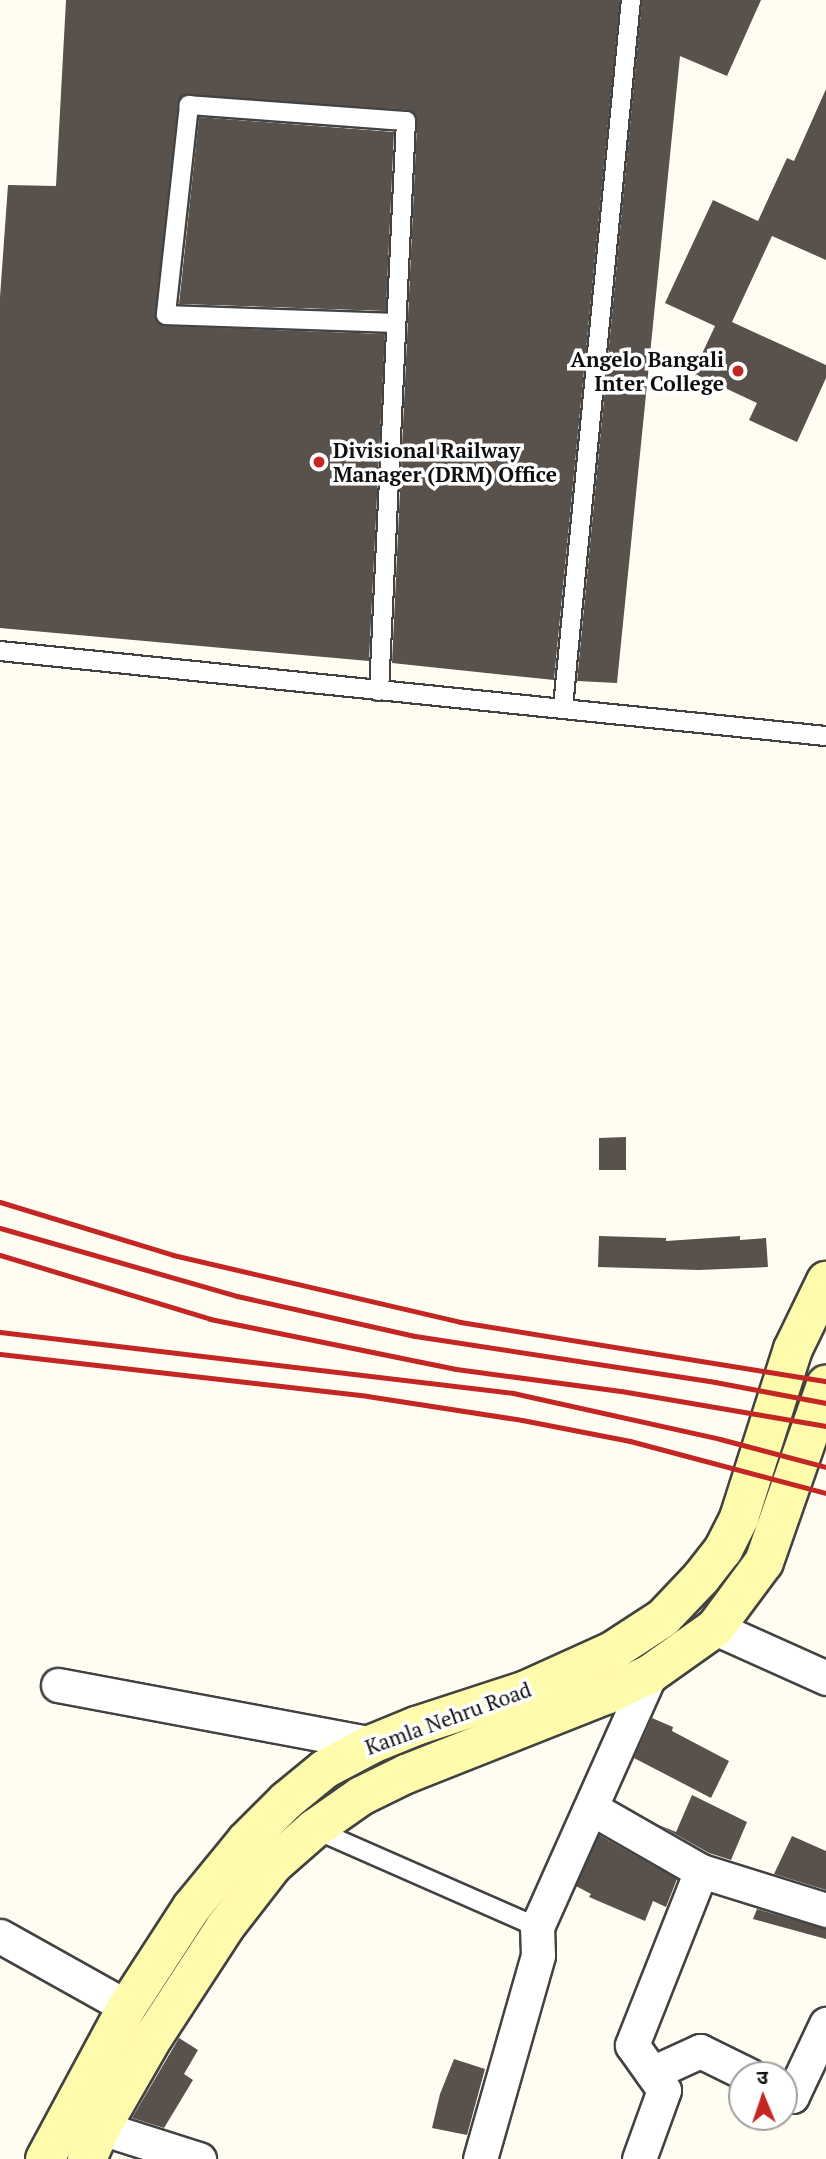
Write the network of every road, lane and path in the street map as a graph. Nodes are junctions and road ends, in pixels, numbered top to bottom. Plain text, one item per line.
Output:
1 (631, 0) edge
2 (395, 323) junction
3 (0, 651) edge
4 (379, 691) junction
5 (563, 707) junction
6 (826, 736) edge
7 (826, 1281) edge
8 (826, 1385) edge
9 (715, 1628) junction
10 (650, 1674) junction
11 (826, 1678) edge
12 (58, 1685) dead end
13 (372, 1744) junction
14 (591, 1808) junction
15 (314, 1829) junction
16 (701, 1871) junction
17 (826, 1910) edge
18 (537, 1927) junction
19 (0, 1936) edge
20 (127, 2007) junction
21 (826, 2024) edge
22 (728, 2065) edge
23 (652, 2073) junction
24 (798, 2083) edge
25 (94, 2143) edge
26 (45, 2159) edge
27 (199, 2159) edge
28 (480, 2159) edge
29 (639, 2159) edge

1 - 5 lane
2 - 2 lane
2 - 4 lane
3 - 4 lane
4 - 5 lane
5 - 6 lane
7 - 13 main road, Kamla Nehru Road
8 - 9 main road, Kamla Nehru Road
9 - 10 main road, Kamla Nehru Road
9 - 11 street
10 - 14 street
10 - 15 main road, Kamla Nehru Road
12 - 13 street
13 - 20 main road, Kamla Nehru Road
14 - 16 street
14 - 18 street
15 - 18 lane
15 - 25 main road, Kamla Nehru Road
16 - 17 street
16 - 23 street
18 - 28 street
19 - 20 street
20 - 26 main road, Kamla Nehru Road
21 - 24 street
22 - 23 street
23 - 29 street
25 - 27 street

